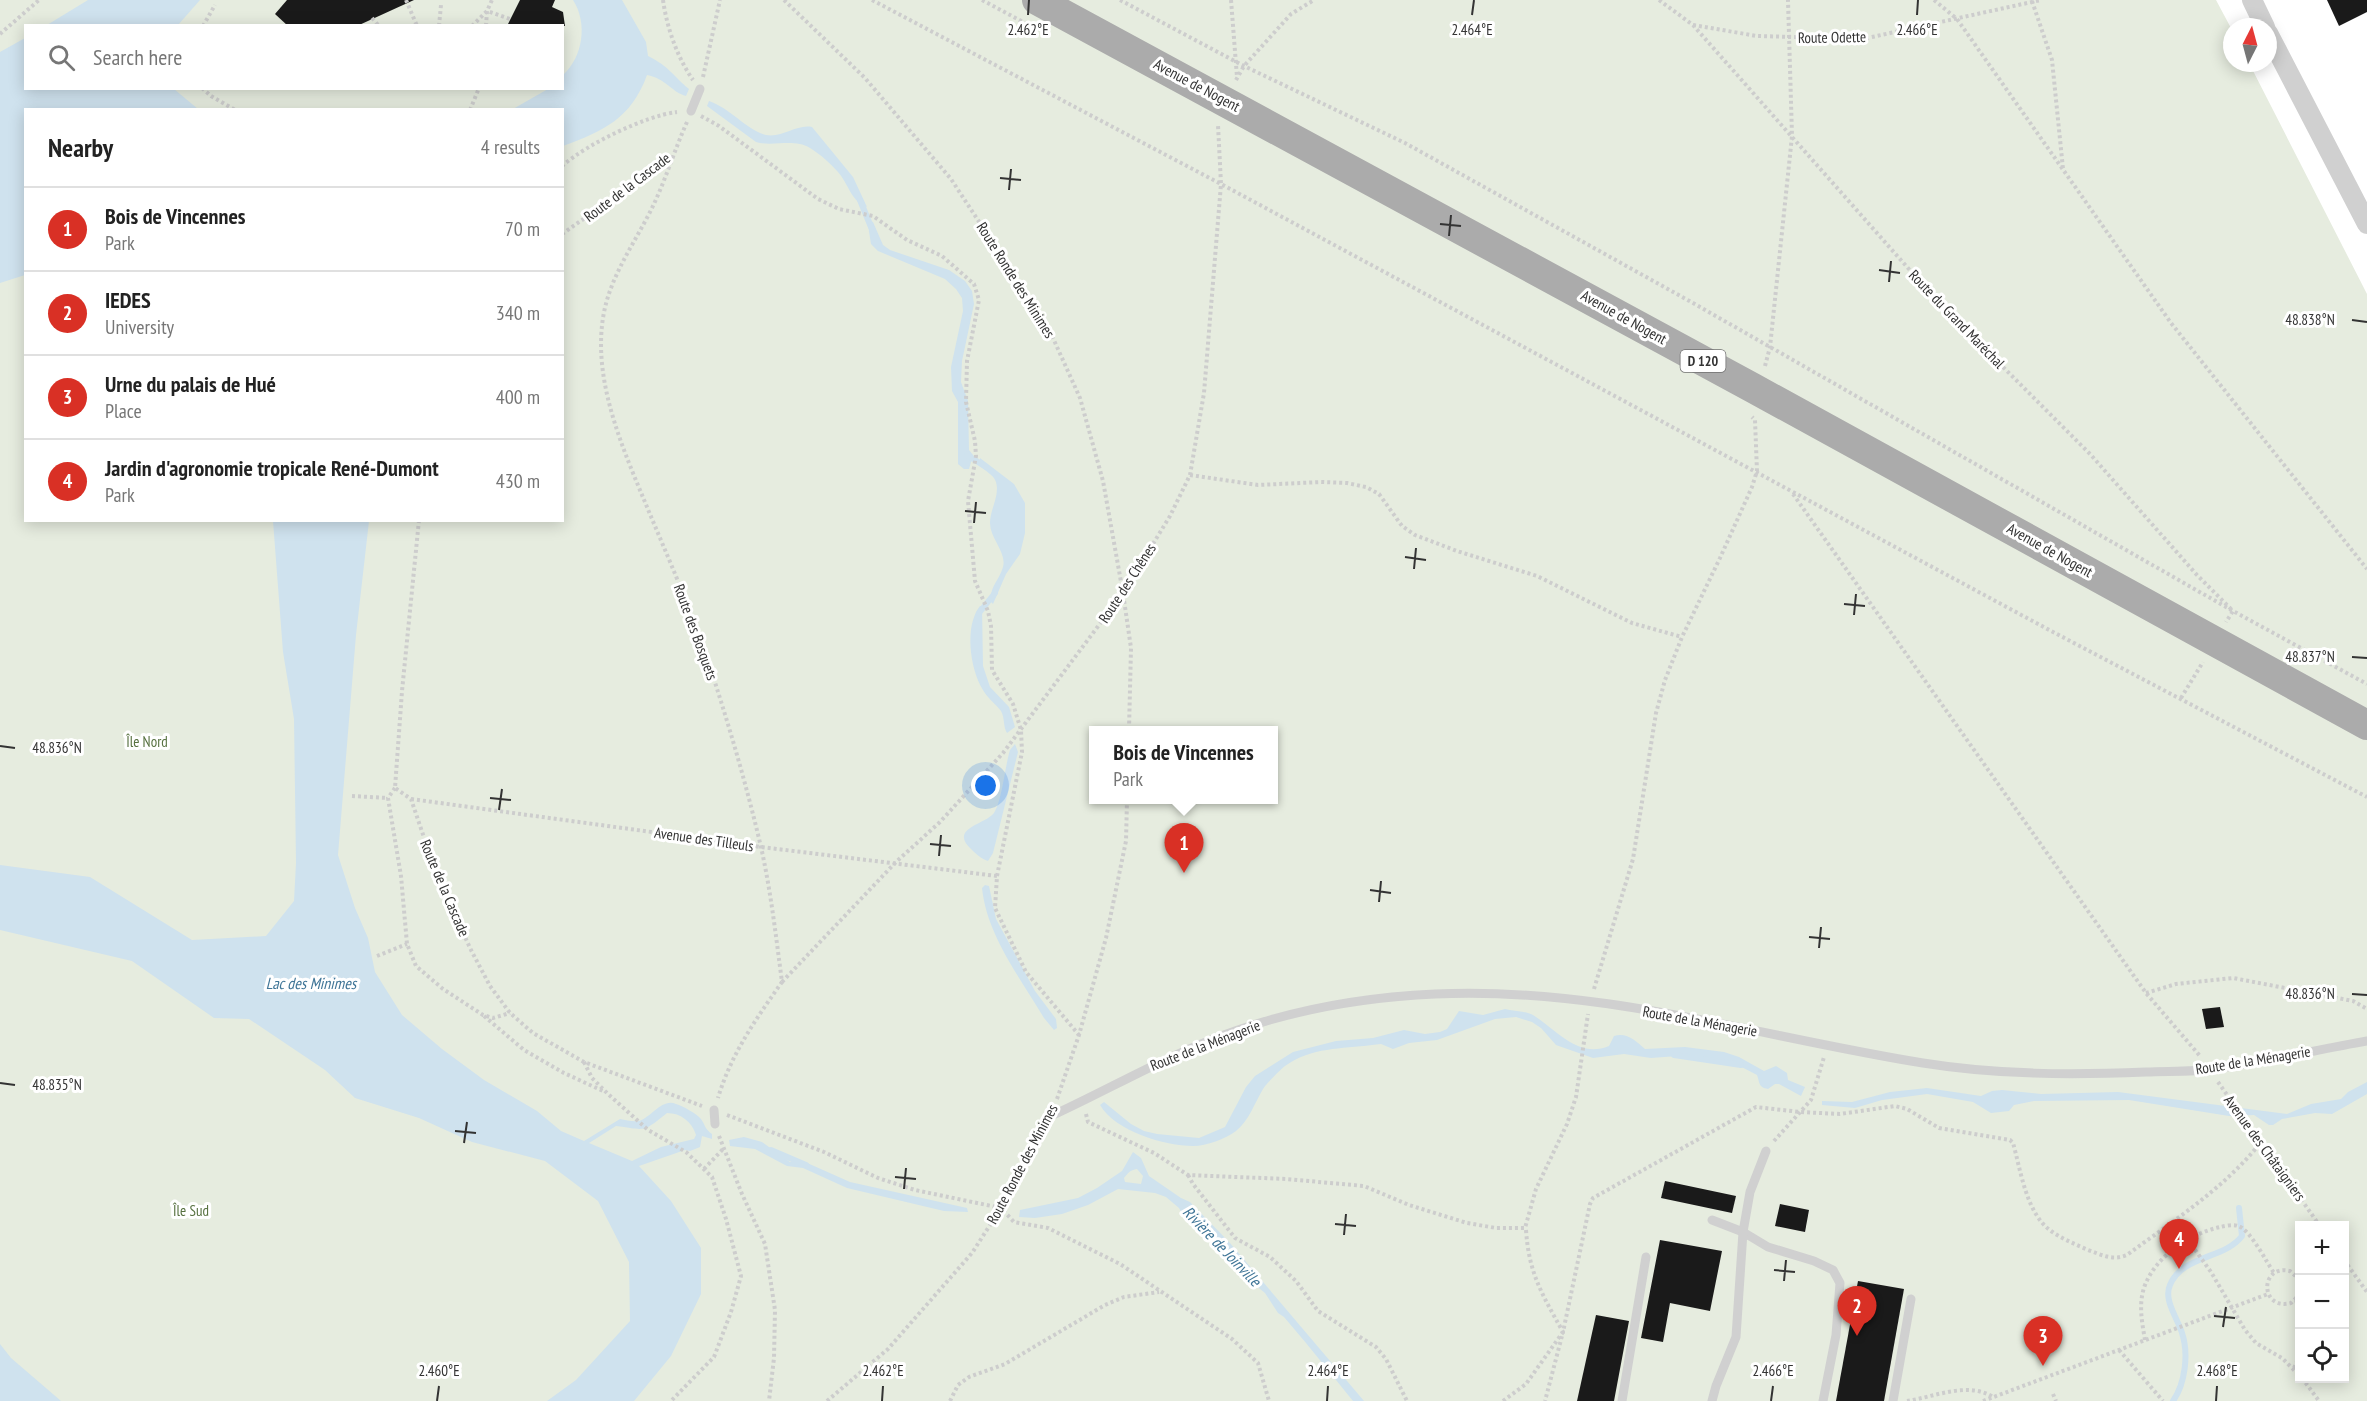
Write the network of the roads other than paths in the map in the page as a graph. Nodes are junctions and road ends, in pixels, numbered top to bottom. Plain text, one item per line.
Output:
1 (1037, 0) edge
2 (2252, 0) edge
3 (2261, 18) edge
4 (2277, 50) edge
5 (700, 89) road end
6 (692, 109) road end
7 (2367, 224) edge
8 (2367, 724) edge
9 (2367, 1041) edge
10 (714, 1110) road end
11 (1051, 1116) road end
12 (715, 1124) dead end
13 (1766, 1151) road end
14 (1712, 1220) dead end
15 (1743, 1232) junction
16 (1646, 1257) dead end
17 (1911, 1299) dead end
18 (1622, 1401) edge
19 (1712, 1401) edge
20 (1823, 1401) edge
21 (1893, 1401) edge

1 - 8 main road, Avenue de Nogent / D 120
2 - 3 street
4 - 7 street
5 - 6 lane
9 - 11 lane, Route de la Ménagerie
10 - 12 lane
13 - 15 lane
14 - 15 lane
15 - 19 lane
15 - 20 lane
16 - 18 lane
17 - 21 lane

